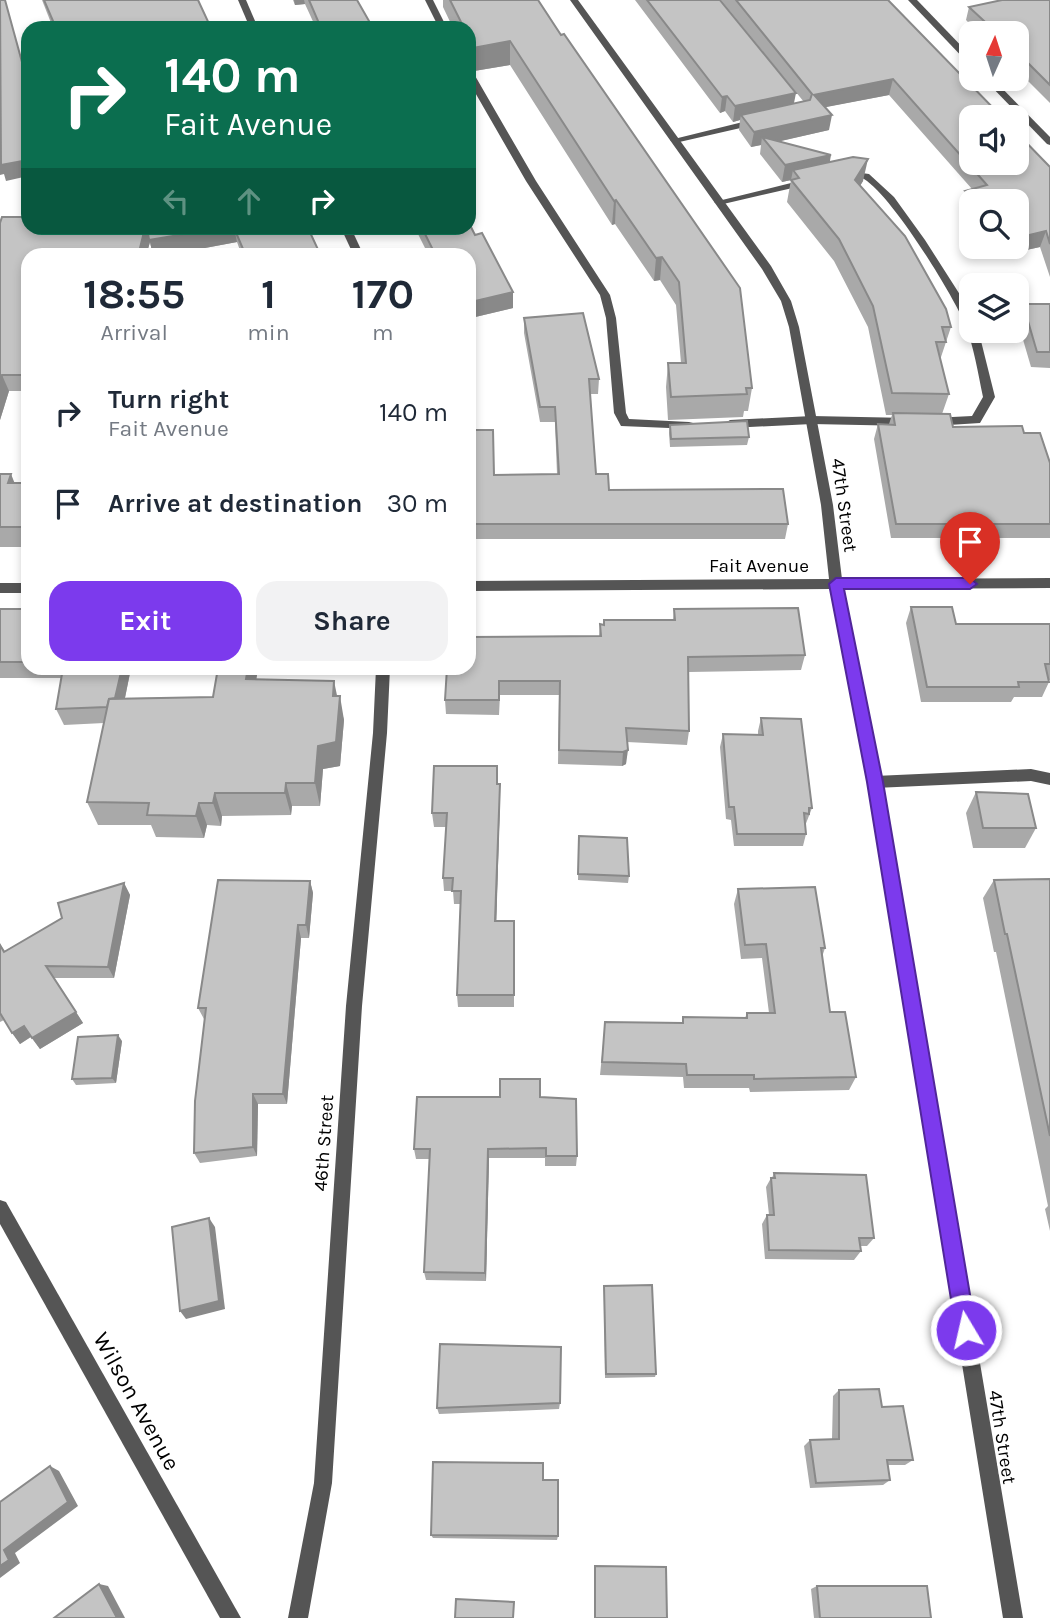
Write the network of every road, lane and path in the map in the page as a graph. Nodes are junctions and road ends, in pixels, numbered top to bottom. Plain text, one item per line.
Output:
1 (242, 0) edge
2 (429, 0) edge
3 (574, 0) edge
4 (912, 0) edge
5 (251, 21) edge
6 (440, 21) edge
7 (959, 49) edge
8 (476, 86) edge
9 (1000, 91) edge
10 (765, 120) edge
11 (675, 140) junction
12 (1050, 142) edge
13 (835, 176) edge
14 (822, 179) edge
15 (719, 202) junction
16 (812, 420) junction
17 (722, 424) edge
18 (696, 425) edge
19 (1050, 583) edge
20 (836, 584) junction
21 (476, 586) edge
22 (0, 588) edge
23 (21, 588) edge
24 (383, 675) edge
25 (1050, 779) edge
26 (875, 782) junction
27 (0, 1209) edge
28 (231, 1618) edge
29 (298, 1618) edge
30 (1013, 1618) edge

1 - 5 street
2 - 6 street
3 - 11 street, 47th Street
4 - 7 street
8 - 18 street
9 - 12 street
10 - 11 street
11 - 15 street, 47th Street
13 - 16 street
14 - 15 street
15 - 16 street, 47th Street
16 - 17 street
16 - 20 street, 47th Street
19 - 20 street, Fait Avenue
20 - 21 street, Fait Avenue
20 - 26 street, 47th Street
22 - 23 street
24 - 29 street, 46th Street
25 - 26 street
26 - 30 street, 47th Street
27 - 28 street, Wilson Avenue

